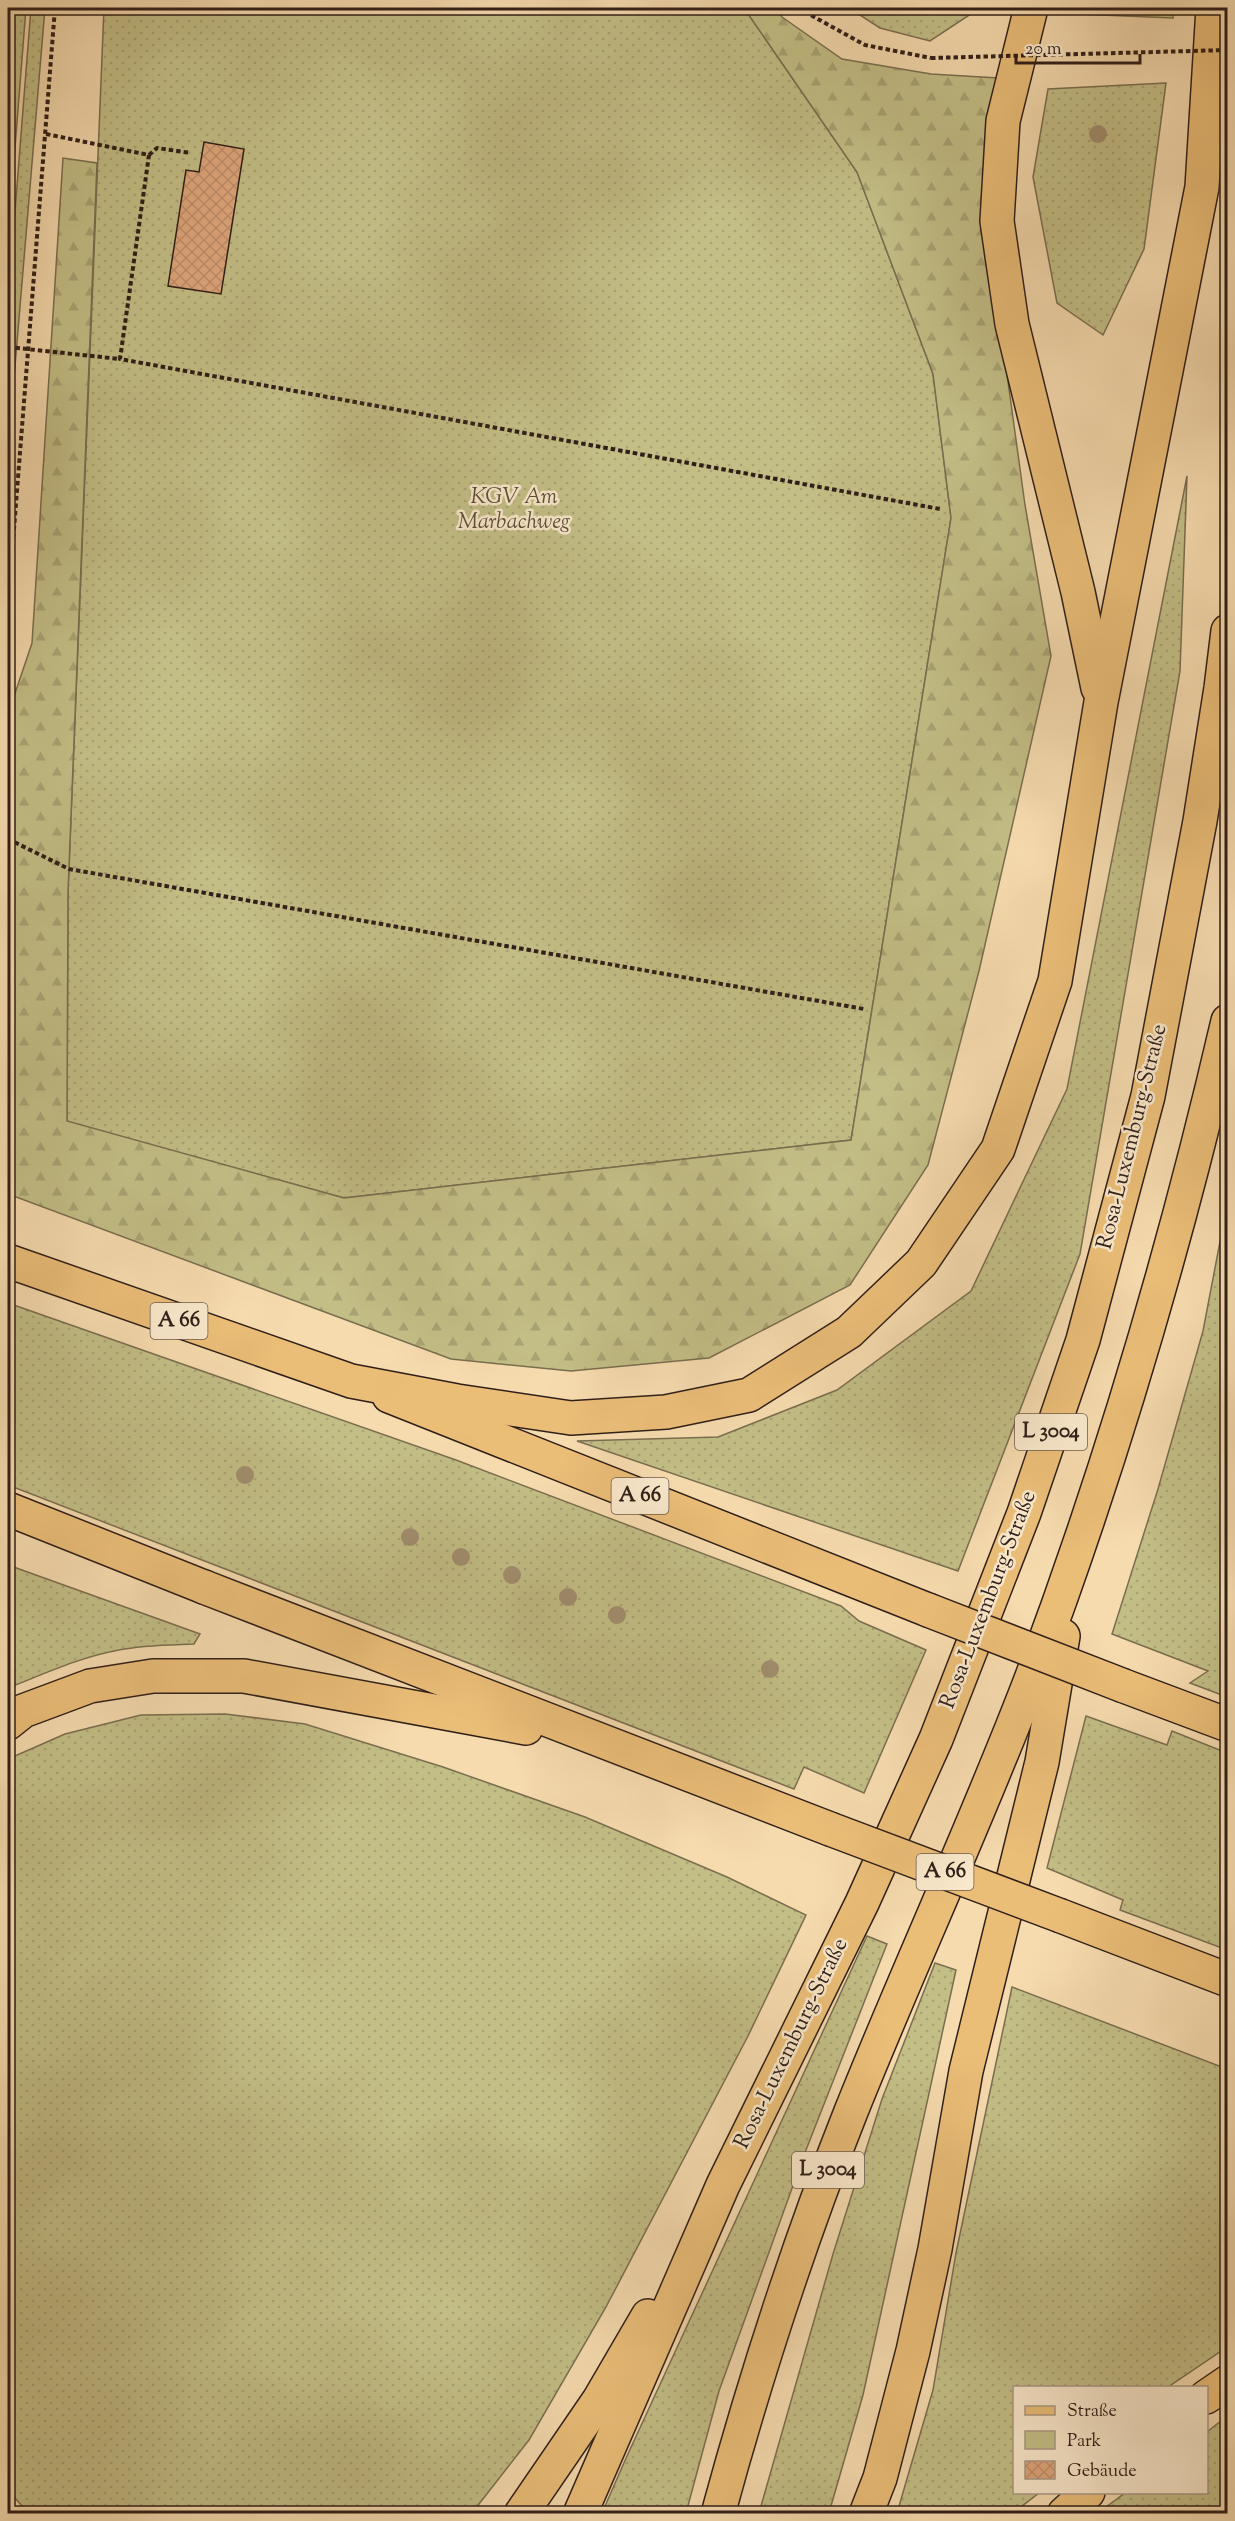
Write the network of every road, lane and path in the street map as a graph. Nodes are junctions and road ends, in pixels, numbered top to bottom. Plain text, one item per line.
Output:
1 (55, 8) edge
2 (798, 8) edge
3 (1031, 8) edge
4 (1213, 8) edge
5 (1227, 50) edge
6 (46, 134) junction
7 (191, 153) dead end
8 (149, 154) junction
9 (8, 347) edge
10 (28, 349) junction
11 (120, 359) junction
12 (940, 509) dead end
13 (8, 605) edge
14 (1227, 631) edge
15 (1101, 702) junction
16 (8, 839) edge
17 (864, 1009) dead end
18 (1227, 1021) edge
19 (8, 1261) edge
20 (351, 1382) junction
21 (8, 1509) edge
22 (1074, 1563) junction
23 (8, 1723) edge
24 (1227, 1725) edge
25 (601, 1742) junction
26 (1227, 1980) edge
27 (723, 2185) junction
28 (1227, 2382) edge
29 (1208, 2396) edge
30 (1087, 2494) edge
31 (521, 2514) edge
32 (580, 2514) edge
33 (718, 2514) edge
34 (866, 2514) edge
35 (1064, 2514) edge

1 - 6 path
2 - 5 path, bridge
3 - 15 main road
4 - 15 main road
6 - 8 path
6 - 10 path
7 - 8 path
8 - 11 path
9 - 10 path
10 - 11 path
10 - 13 path
11 - 12 path
14 - 27 main road, Rosa-Luxemburg-Straße / L 3004
15 - 20 main road
16 - 17 path
18 - 22 main road, L 3004
19 - 20 main road, A 66
20 - 24 main road, A 66, bridge
21 - 25 main road, A 66
22 - 33 main road, L 3004
22 - 34 main road
23 - 25 main road
25 - 26 main road, A 66, bridge
27 - 31 main road
27 - 32 main road, Rosa-Luxemburg-Straße / L 3004
28 - 29 main road
30 - 35 main road

